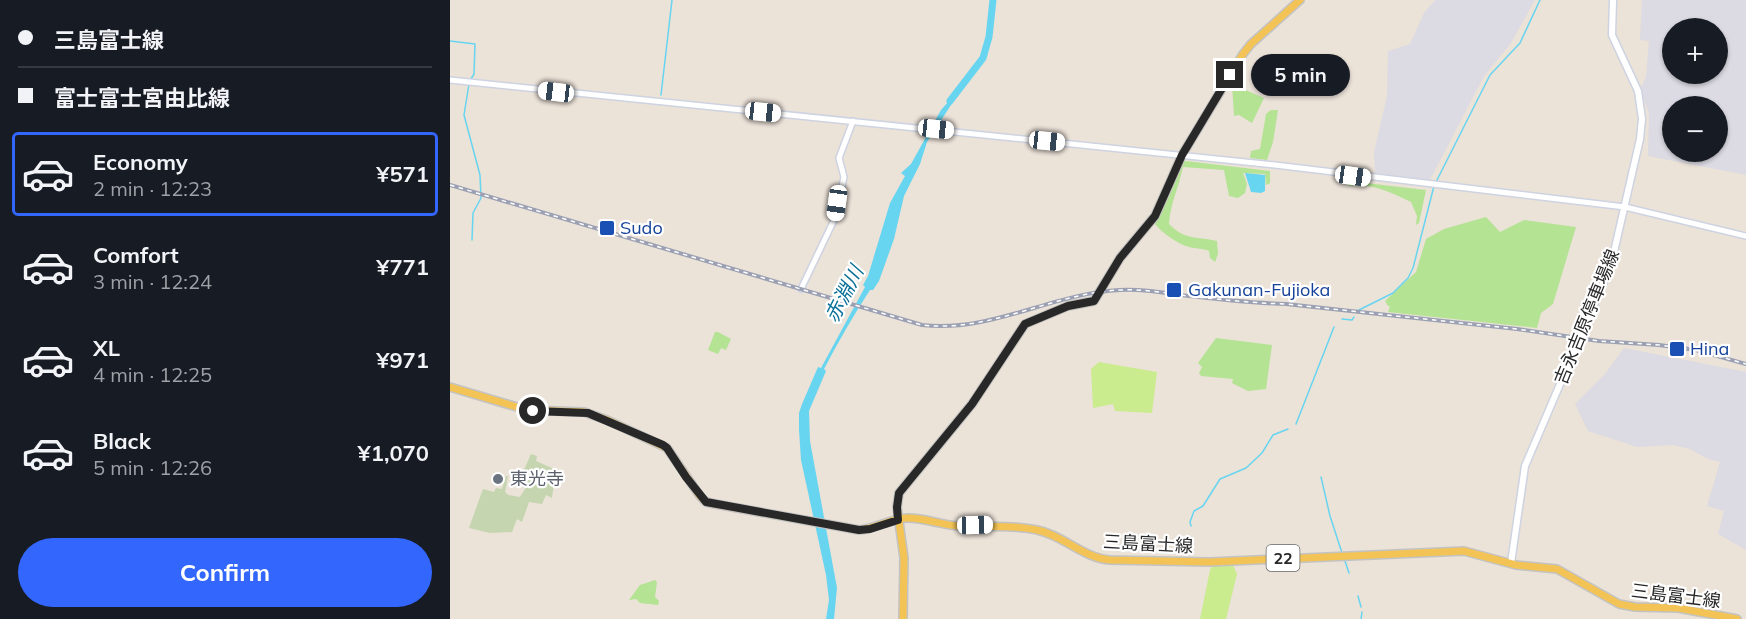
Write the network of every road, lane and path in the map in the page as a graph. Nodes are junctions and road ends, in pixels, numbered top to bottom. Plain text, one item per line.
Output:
1 (1300, 0) edge
2 (1613, 0) edge
3 (450, 81) edge
4 (853, 121) junction
5 (1182, 155) junction
6 (1625, 207) junction
7 (1746, 236) edge
8 (801, 289) dead end
9 (450, 387) edge
10 (898, 520) junction
11 (1510, 563) junction
12 (903, 619) edge
13 (1737, 619) edge

1 - 5 main road
2 - 6 main road, 吉永吉原停車場線
3 - 4 street
4 - 5 street
4 - 8 street
5 - 6 street
5 - 10 main road
6 - 7 street
6 - 11 main road, 吉永吉原停車場線
9 - 10 main road, 三島富士線 / 22
10 - 11 main road, 三島富士線 / 22
10 - 12 main road
11 - 13 main road, 三島富士線 / 22

